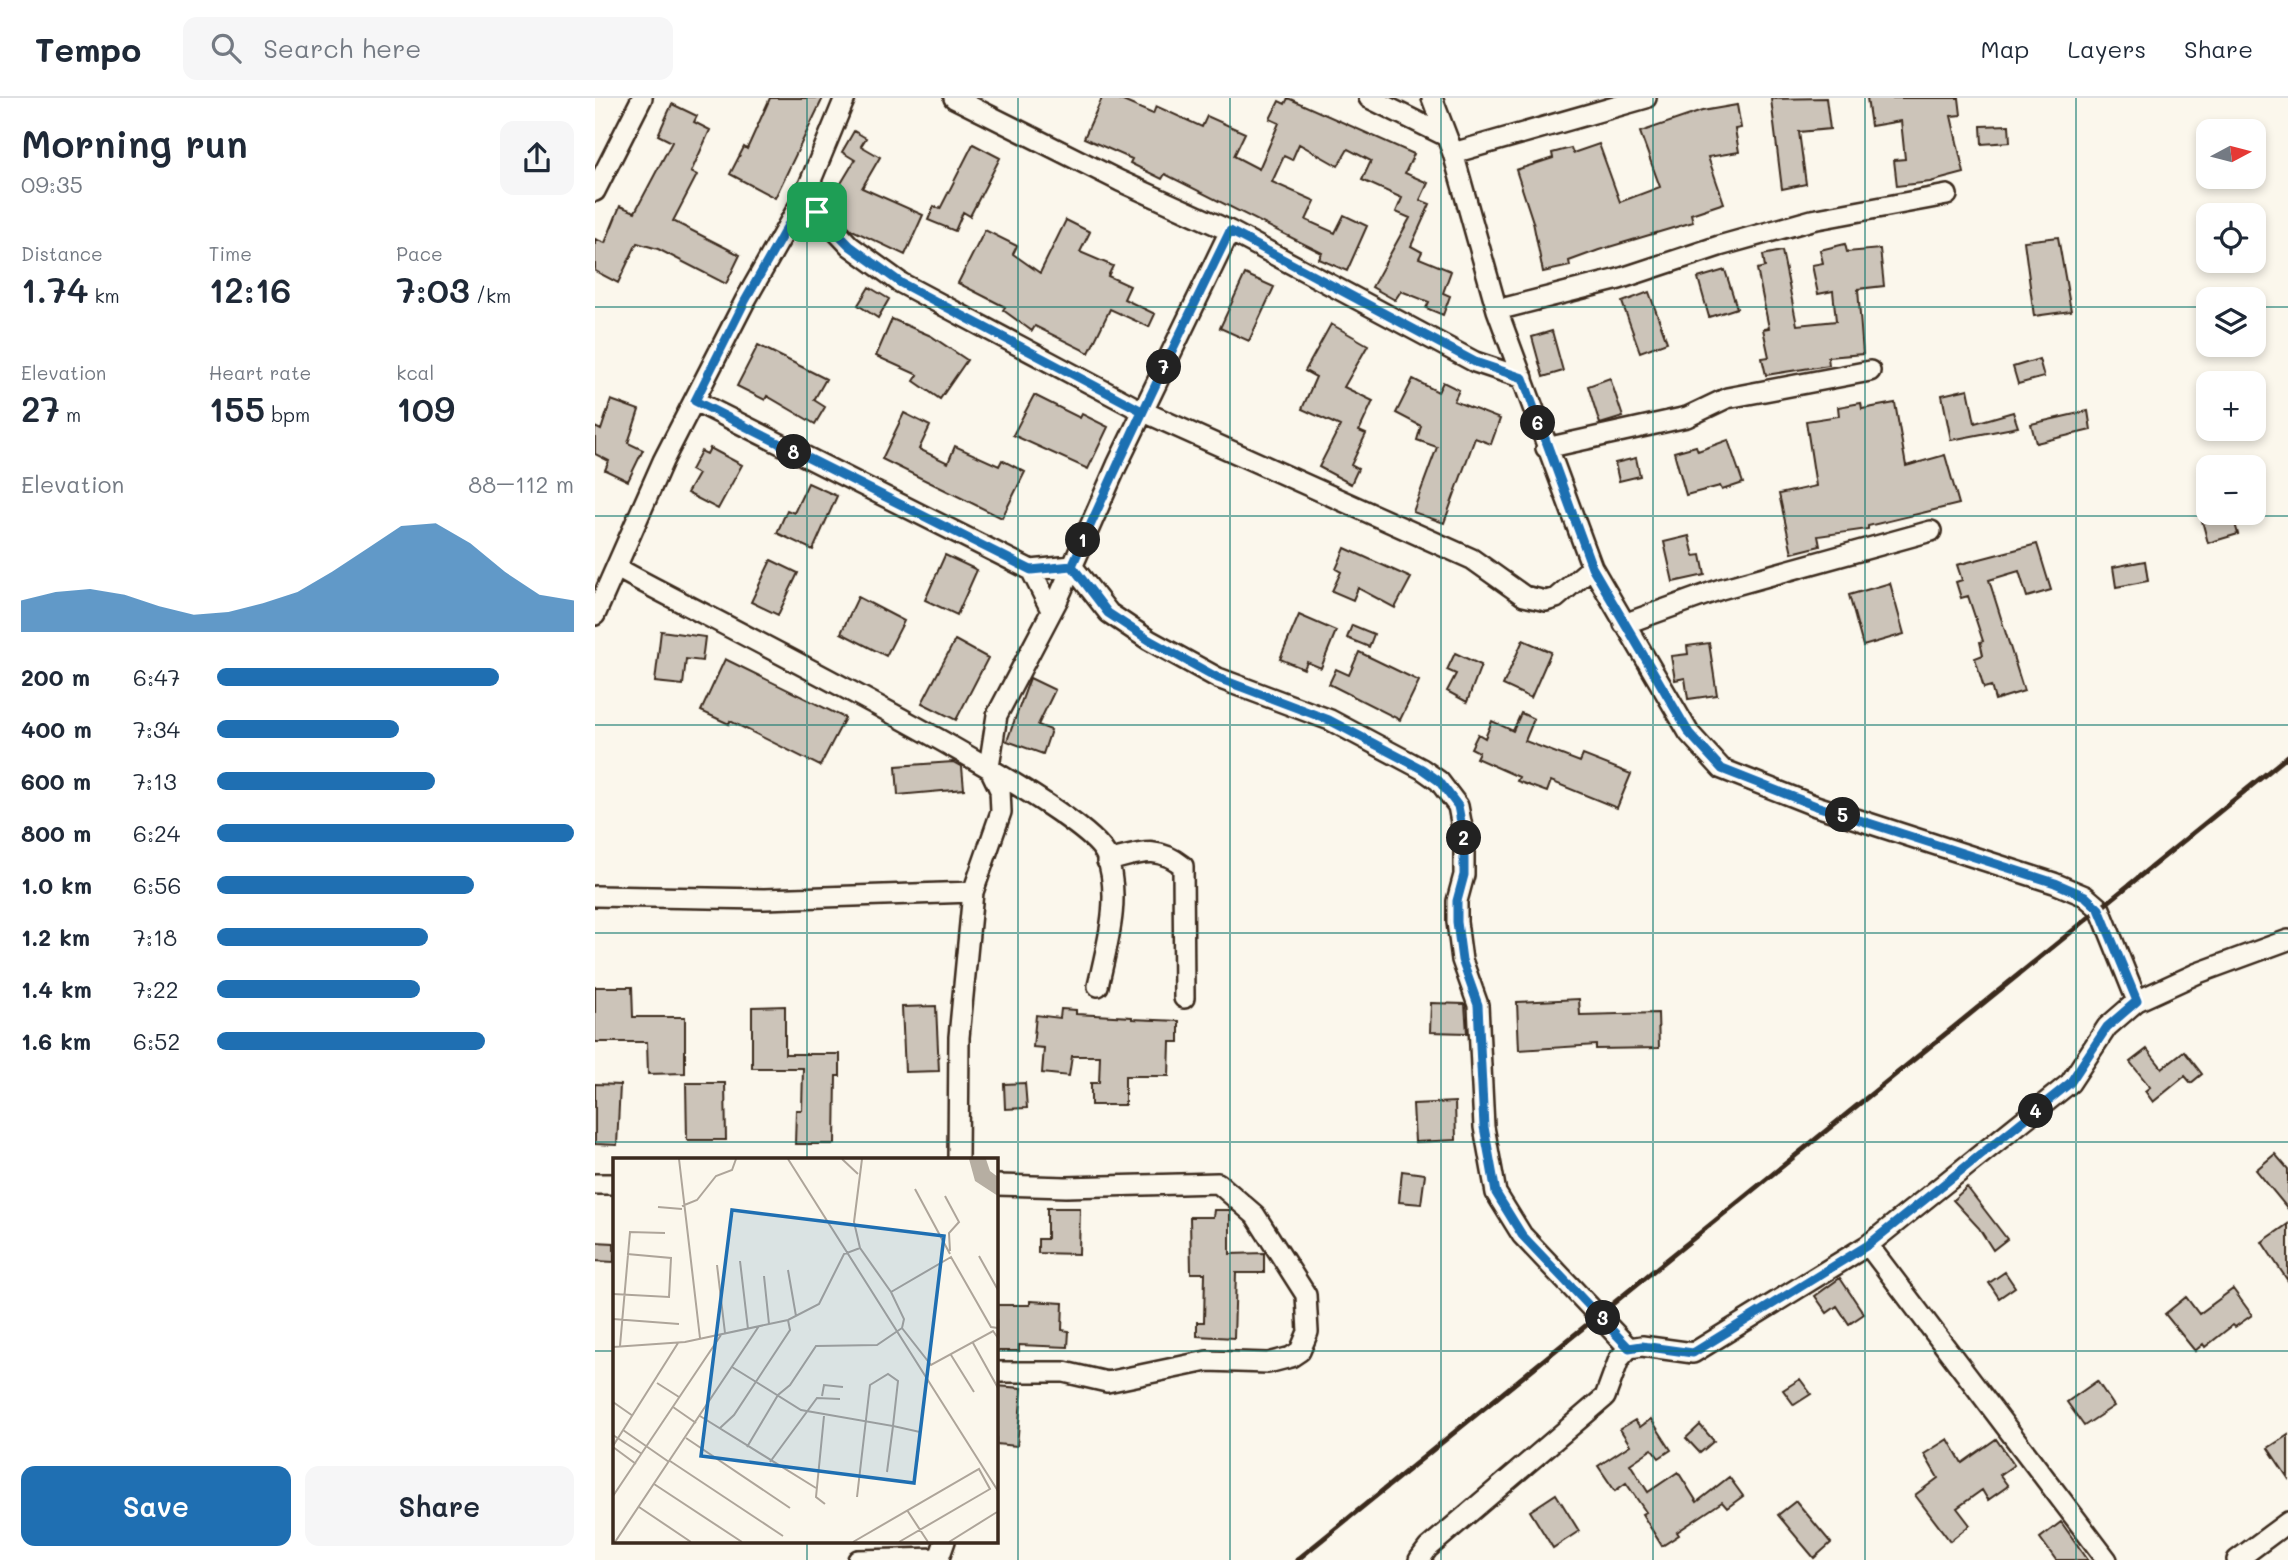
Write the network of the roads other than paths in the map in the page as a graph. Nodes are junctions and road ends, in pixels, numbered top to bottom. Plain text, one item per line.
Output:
1 (642, 98) edge
2 (845, 98) edge
3 (954, 98) edge
4 (1369, 98) edge
5 (1432, 98) edge
6 (1646, 98) edge
7 (1450, 145) junction
8 (595, 191) edge
9 (1947, 195) dead end
10 (804, 197) junction
11 (1230, 231) junction
12 (1497, 310) junction
13 (1870, 371) dead end
14 (1523, 378) junction
15 (695, 401) junction
16 (1142, 411) junction
17 (1546, 448) junction
18 (1931, 531) dead end
19 (1072, 566) junction
20 (1592, 567) junction
21 (617, 568) junction
22 (1031, 570) junction
23 (1051, 610) junction
24 (595, 615) edge
25 (1623, 624) junction
26 (989, 767) junction
27 (1107, 861) junction
28 (973, 892) junction
29 (595, 896) edge
30 (2288, 940) edge
31 (1098, 986) dead end
32 (1184, 998) dead end
33 (2137, 1001) junction
34 (958, 1158) edge
35 (595, 1184) edge
36 (613, 1184) edge
37 (997, 1185) edge
38 (1868, 1245) junction
39 (1629, 1348) junction
40 (997, 1372) edge
41 (2288, 1522) edge
42 (946, 1542) edge
43 (858, 1560) edge
44 (1419, 1560) edge
45 (2107, 1560) edge
46 (2237, 1560) edge

1 - 8 street
2 - 10 street
3 - 11 street
4 - 7 street
5 - 7 street
6 - 7 street
7 - 12 street
9 - 12 street
10 - 15 street
10 - 16 street
11 - 14 street
11 - 16 street
12 - 14 street
13 - 17 street
14 - 17 street
15 - 21 street
15 - 22 street
16 - 19 street
16 - 20 street
17 - 20 street
18 - 25 street
19 - 22 street
19 - 23 street
19 - 39 street
20 - 25 street
21 - 24 street
21 - 26 street
22 - 23 street
23 - 26 street
25 - 33 street
26 - 27 street
26 - 28 street
27 - 31 street
27 - 32 street
28 - 29 street
28 - 34 street
30 - 33 street
33 - 38 street
35 - 36 street
37 - 40 street
38 - 39 street
38 - 45 street
39 - 44 street
41 - 46 street
42 - 43 street

